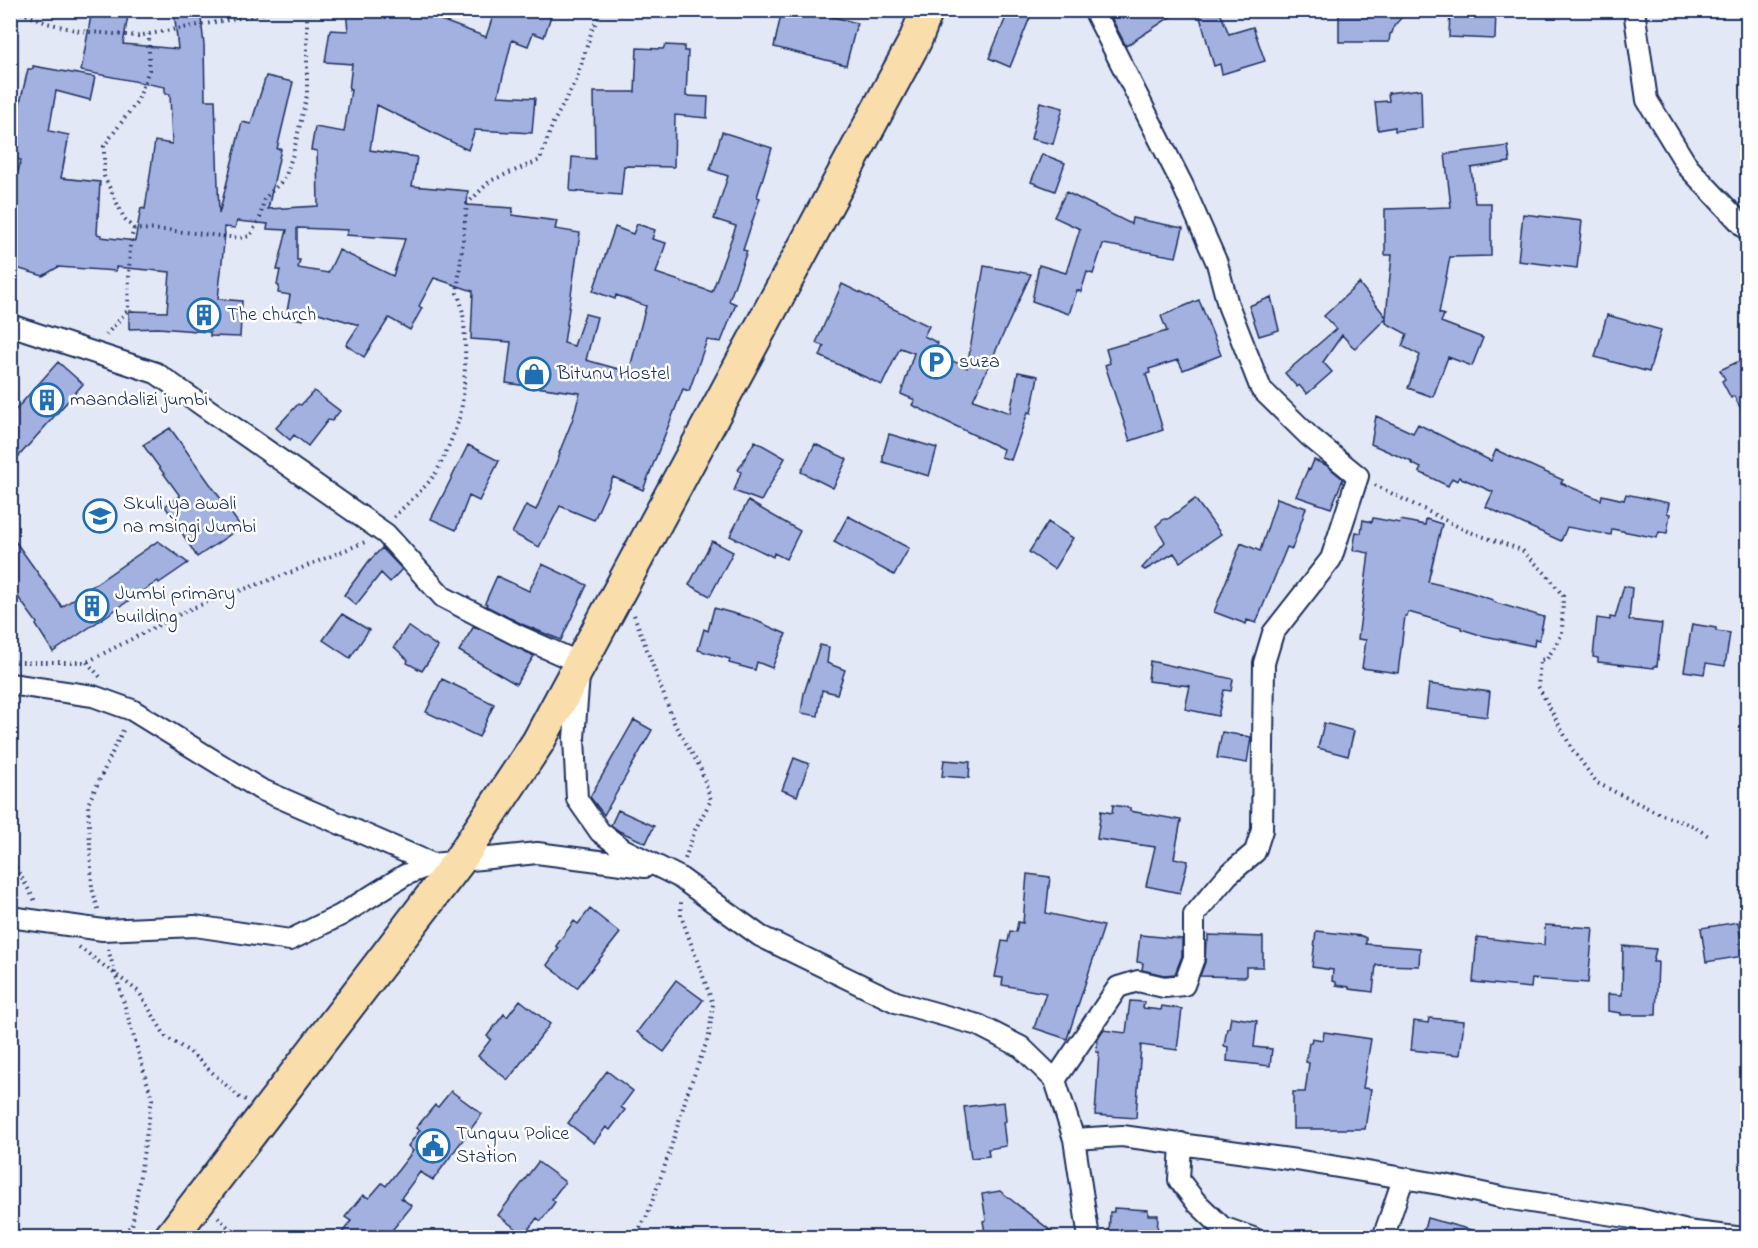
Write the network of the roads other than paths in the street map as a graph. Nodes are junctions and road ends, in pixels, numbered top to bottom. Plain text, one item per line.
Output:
1 (927, 10) edge
2 (1094, 10) edge
3 (1634, 10) edge
4 (1748, 231) edge
5 (10, 325) edge
6 (580, 663) junction
7 (10, 684) edge
8 (446, 863) junction
9 (679, 877) junction
10 (10, 917) edge
11 (1055, 1080) junction
12 (1074, 1139) junction
13 (1181, 1143) junction
14 (1403, 1179) junction
15 (170, 1238) edge
16 (1089, 1238) edge
17 (1253, 1238) edge
18 (1383, 1238) edge
19 (1744, 1238) edge

1 - 6 main road
2 - 11 street
3 - 4 street
5 - 6 street
6 - 8 main road
6 - 9 street
7 - 8 street
8 - 9 street
8 - 10 street
8 - 15 main road
9 - 11 street
11 - 12 street
12 - 13 street
12 - 16 street
13 - 14 street
13 - 17 street
14 - 18 street
14 - 19 street

